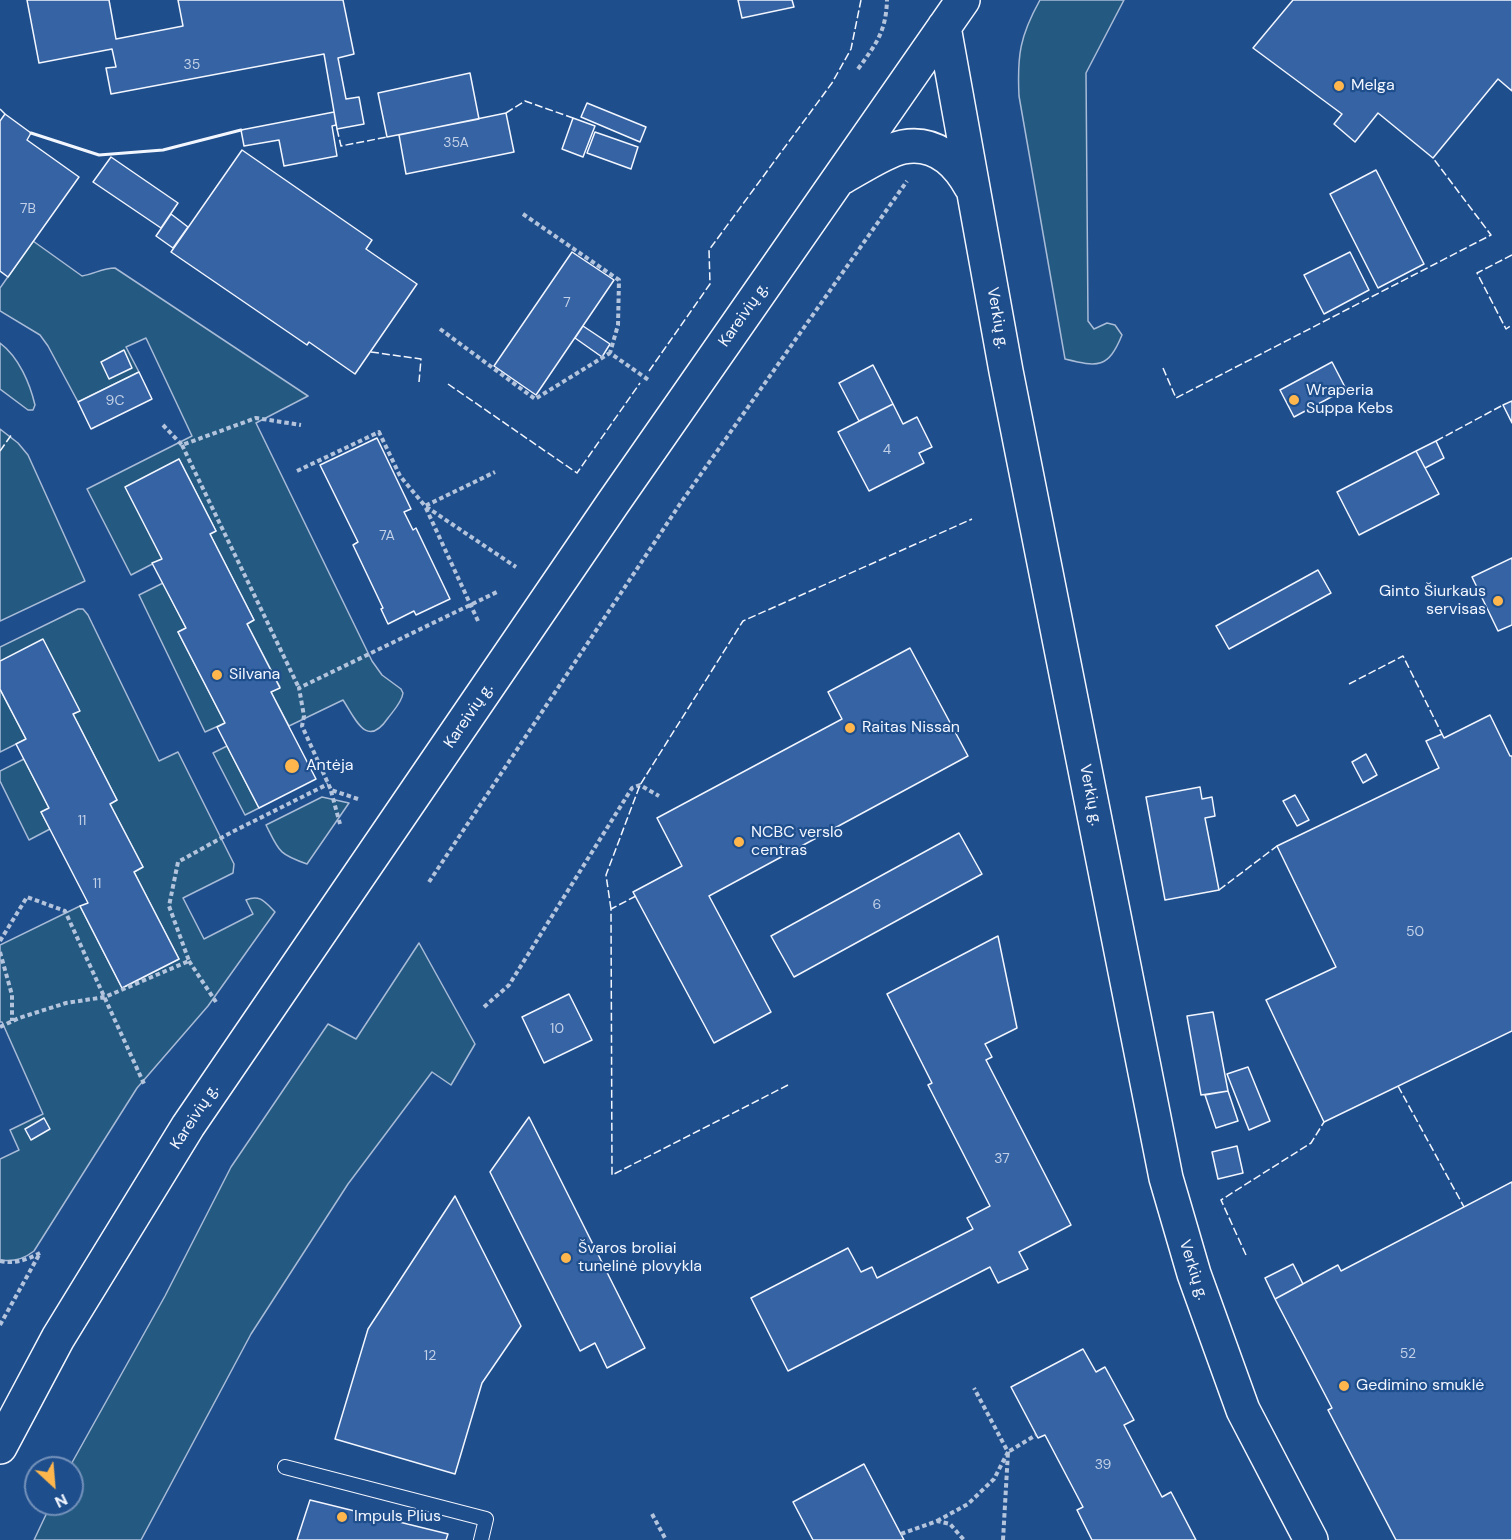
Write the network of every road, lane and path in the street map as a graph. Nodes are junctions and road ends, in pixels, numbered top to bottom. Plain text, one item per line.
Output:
1 (887, 0) edge
2 (963, 0) edge
3 (944, 27) junction
4 (858, 69) dead end
5 (839, 179) junction
6 (907, 181) dead end
7 (974, 192) junction
8 (523, 214) dead end
9 (440, 329) dead end
10 (610, 353) junction
11 (650, 381) dead end
12 (164, 424) dead end
13 (301, 425) dead end
14 (182, 445) junction
15 (297, 471) dead end
16 (495, 472) dead end
17 (425, 506) junction
18 (516, 567) dead end
19 (499, 591) dead end
20 (470, 605) junction
21 (478, 621) dead end
22 (299, 688) junction
23 (328, 784) junction
24 (331, 790) junction
25 (659, 796) dead end
26 (358, 798) dead end
27 (340, 824) dead end
28 (429, 882) dead end
29 (0, 940) edge
30 (0, 952) edge
31 (189, 961) junction
32 (105, 997) junction
33 (216, 1002) dead end
34 (484, 1007) dead end
35 (12, 1021) junction
36 (0, 1027) edge
37 (145, 1086) dead end
38 (0, 1261) edge
39 (0, 1325) edge
40 (974, 1388) dead end
41 (1036, 1435) dead end
42 (0, 1447) edge
43 (1008, 1452) junction
44 (285, 1467) dead end
45 (652, 1514) dead end
46 (937, 1521) junction
47 (901, 1534) dead end
48 (480, 1540) edge
49 (666, 1540) edge
50 (964, 1540) edge
51 (1003, 1540) edge
52 (1311, 1540) edge

1 - 4 path
2 - 3 main road, Kareivių g.
3 - 5 main road, Kareivių g.
3 - 7 main road, Verkių g.
5 - 7 main road
5 - 42 main road, Kareivių g.
6 - 28 path
7 - 52 main road, Verkių g.
8 - 10 path
9 - 10 path
10 - 11 path
12 - 14 path
13 - 14 path
14 - 22 path
15 - 17 path
16 - 17 path
17 - 18 path
17 - 20 path
19 - 20 path
20 - 21 path
20 - 22 path
22 - 23 path
23 - 24 path
23 - 31 path
24 - 26 path
24 - 27 path
25 - 34 path
29 - 32 path
30 - 35 path
31 - 32 path
31 - 33 path
32 - 35 path
32 - 37 path
35 - 36 path
38 - 39 path
40 - 43 path
41 - 43 path
43 - 46 path
43 - 51 path
44 - 48 lane
45 - 49 path
46 - 47 path
46 - 50 path

